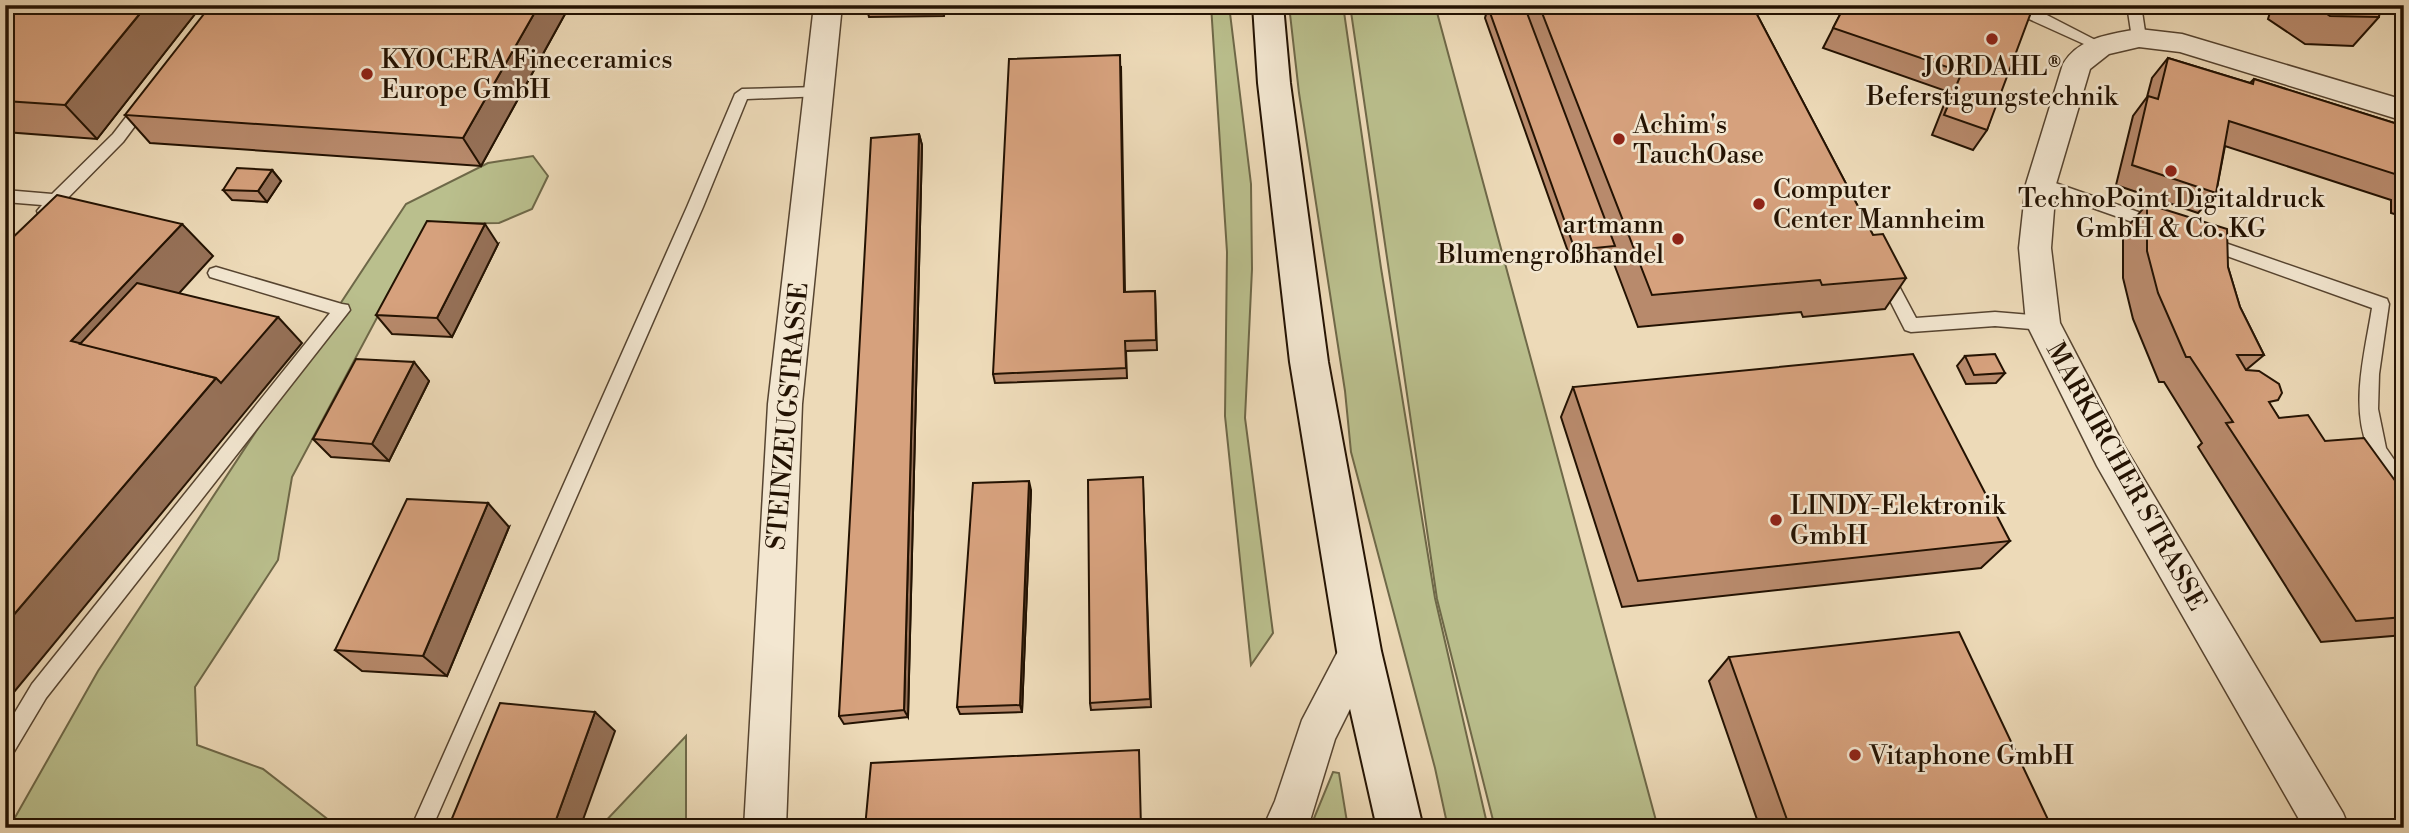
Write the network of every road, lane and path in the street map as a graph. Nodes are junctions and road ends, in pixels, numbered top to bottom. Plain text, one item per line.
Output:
1 (828, 5) edge
2 (1268, 5) edge
3 (2012, 6) edge
4 (2136, 21) edge
5 (2100, 46) junction
6 (818, 92) junction
7 (152, 94) edge
8 (2404, 111) edge
9 (2041, 184) junction
10 (5, 196) edge
11 (56, 200) junction
12 (30, 225) edge
13 (1879, 264) edge
14 (216, 273) dead end
15 (2043, 323) junction
16 (2404, 489) edge
17 (1359, 651) junction
18 (5, 748) edge
19 (421, 828) edge
20 (765, 828) edge
21 (1284, 828) edge
22 (1400, 828) edge
23 (2328, 828) edge

1 - 6 street, STEINZEUGSTRASSE
2 - 17 main road
3 - 5 lane
4 - 5 street
4 - 8 street
5 - 9 street, MARKIRCHER STRASSE
6 - 19 lane
6 - 20 street, STEINZEUGSTRASSE
7 - 11 lane
9 - 15 street, MARKIRCHER STRASSE
9 - 16 lane
10 - 11 lane
11 - 12 lane
13 - 15 lane
14 - 18 lane
15 - 23 street, MARKIRCHER STRASSE
17 - 21 street
17 - 22 main road

